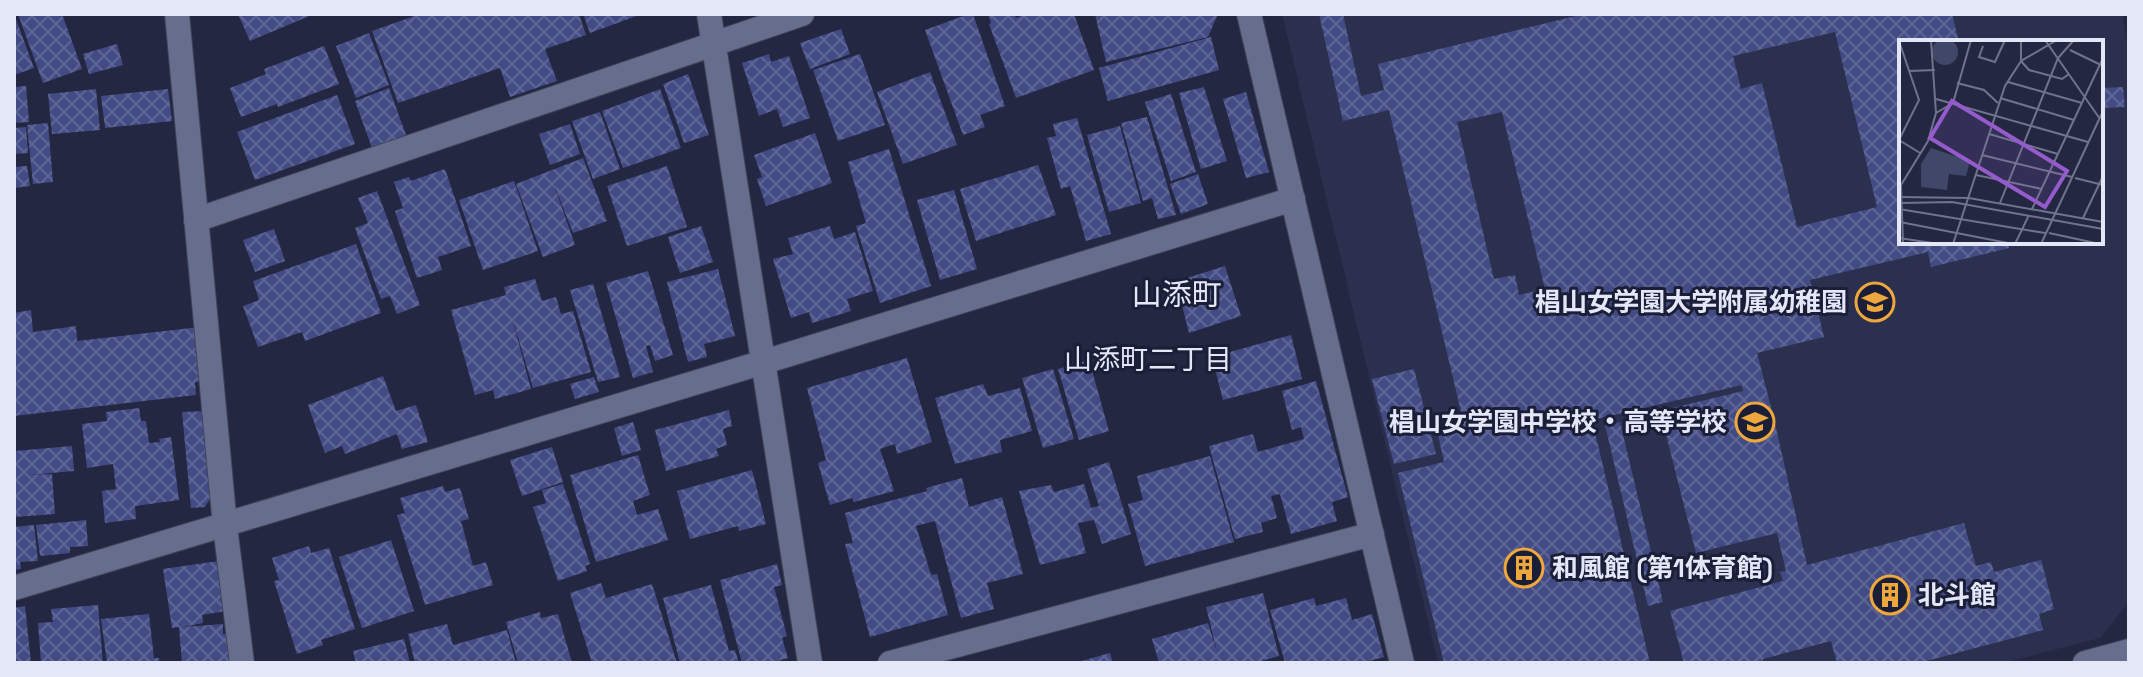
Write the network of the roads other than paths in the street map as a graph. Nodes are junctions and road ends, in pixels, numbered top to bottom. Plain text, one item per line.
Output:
1 (177, 14) edge
2 (709, 14) edge
3 (802, 14) edge
4 (1249, 14) edge
5 (714, 44) junction
6 (1293, 199) junction
7 (196, 220) junction
8 (764, 362) junction
9 (225, 526) junction
10 (1372, 534) junction
11 (14, 588) edge
12 (2122, 652) edge
13 (242, 663) edge
14 (810, 663) edge
15 (890, 663) edge
16 (1402, 663) edge
17 (2085, 663) edge

1 - 7 street
2 - 5 street
3 - 5 street
4 - 6 street
5 - 7 street
5 - 8 street
6 - 8 street
6 - 10 street
7 - 9 street
8 - 9 street
8 - 14 street
9 - 11 street
9 - 13 street
10 - 15 street
10 - 16 street
12 - 17 street

